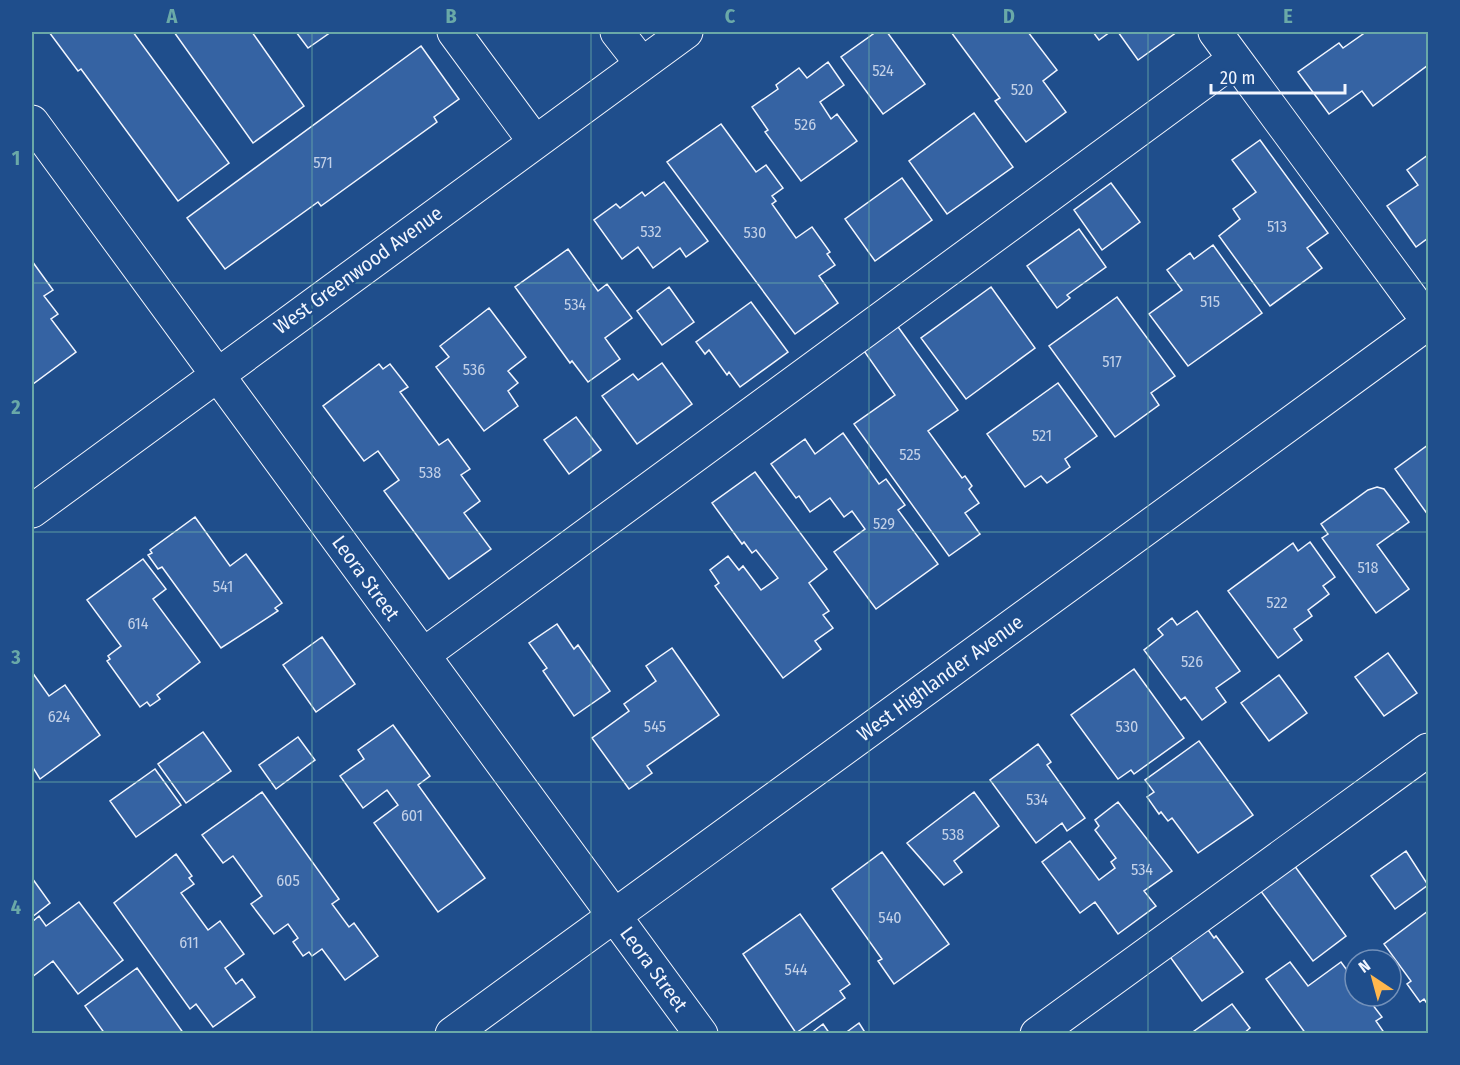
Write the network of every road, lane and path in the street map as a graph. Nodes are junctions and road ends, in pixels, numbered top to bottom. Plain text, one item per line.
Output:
1 (454, 32) edge
2 (617, 32) edge
3 (686, 32) edge
4 (1215, 32) edge
5 (1235, 59) junction
6 (642, 64) junction
7 (32, 122) edge
8 (535, 142) junction
9 (1428, 322) edge
10 (217, 374) junction
11 (32, 511) edge
12 (423, 655) junction
13 (1428, 750) edge
14 (614, 916) junction
15 (452, 1034) edge
16 (701, 1034) edge
17 (1037, 1034) edge

1 - 8 street
2 - 6 street
3 - 6 street, West Greenwood Avenue
4 - 5 street
5 - 9 street
5 - 12 street
6 - 8 street, West Greenwood Avenue
7 - 10 street, Leora Street
8 - 10 street, West Greenwood Avenue
9 - 14 street, West Highlander Avenue
10 - 11 street, West Greenwood Avenue
10 - 12 street, Leora Street
12 - 14 street, Leora Street
13 - 17 street
14 - 15 street, West Highlander Avenue
14 - 16 street, Leora Street

